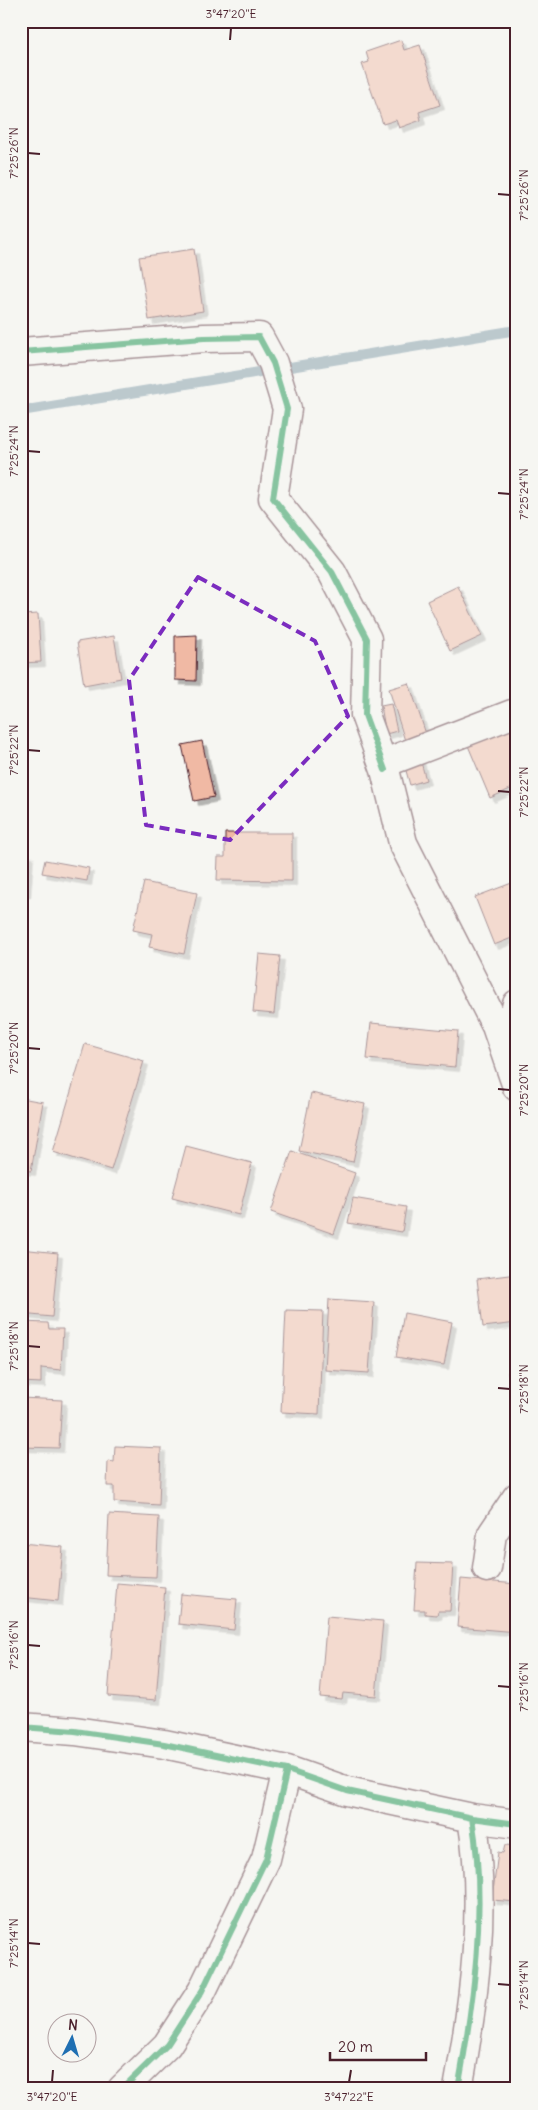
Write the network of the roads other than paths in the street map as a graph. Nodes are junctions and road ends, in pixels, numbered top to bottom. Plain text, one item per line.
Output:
1 (21, 352) edge
2 (512, 714) dead end
3 (385, 770) junction
4 (517, 1004) edge
5 (505, 1052) junction
6 (517, 1087) edge
7 (517, 1497) edge
8 (488, 1568) dead end
9 (21, 1728) edge
10 (287, 1770) junction
11 (472, 1818) junction
12 (517, 1824) edge
13 (122, 2089) edge
14 (458, 2089) edge

1 - 3 street
2 - 3 street
3 - 5 street
4 - 5 street
5 - 6 street
7 - 8 street
9 - 10 street
10 - 11 street
10 - 13 street
11 - 12 street
11 - 14 street

